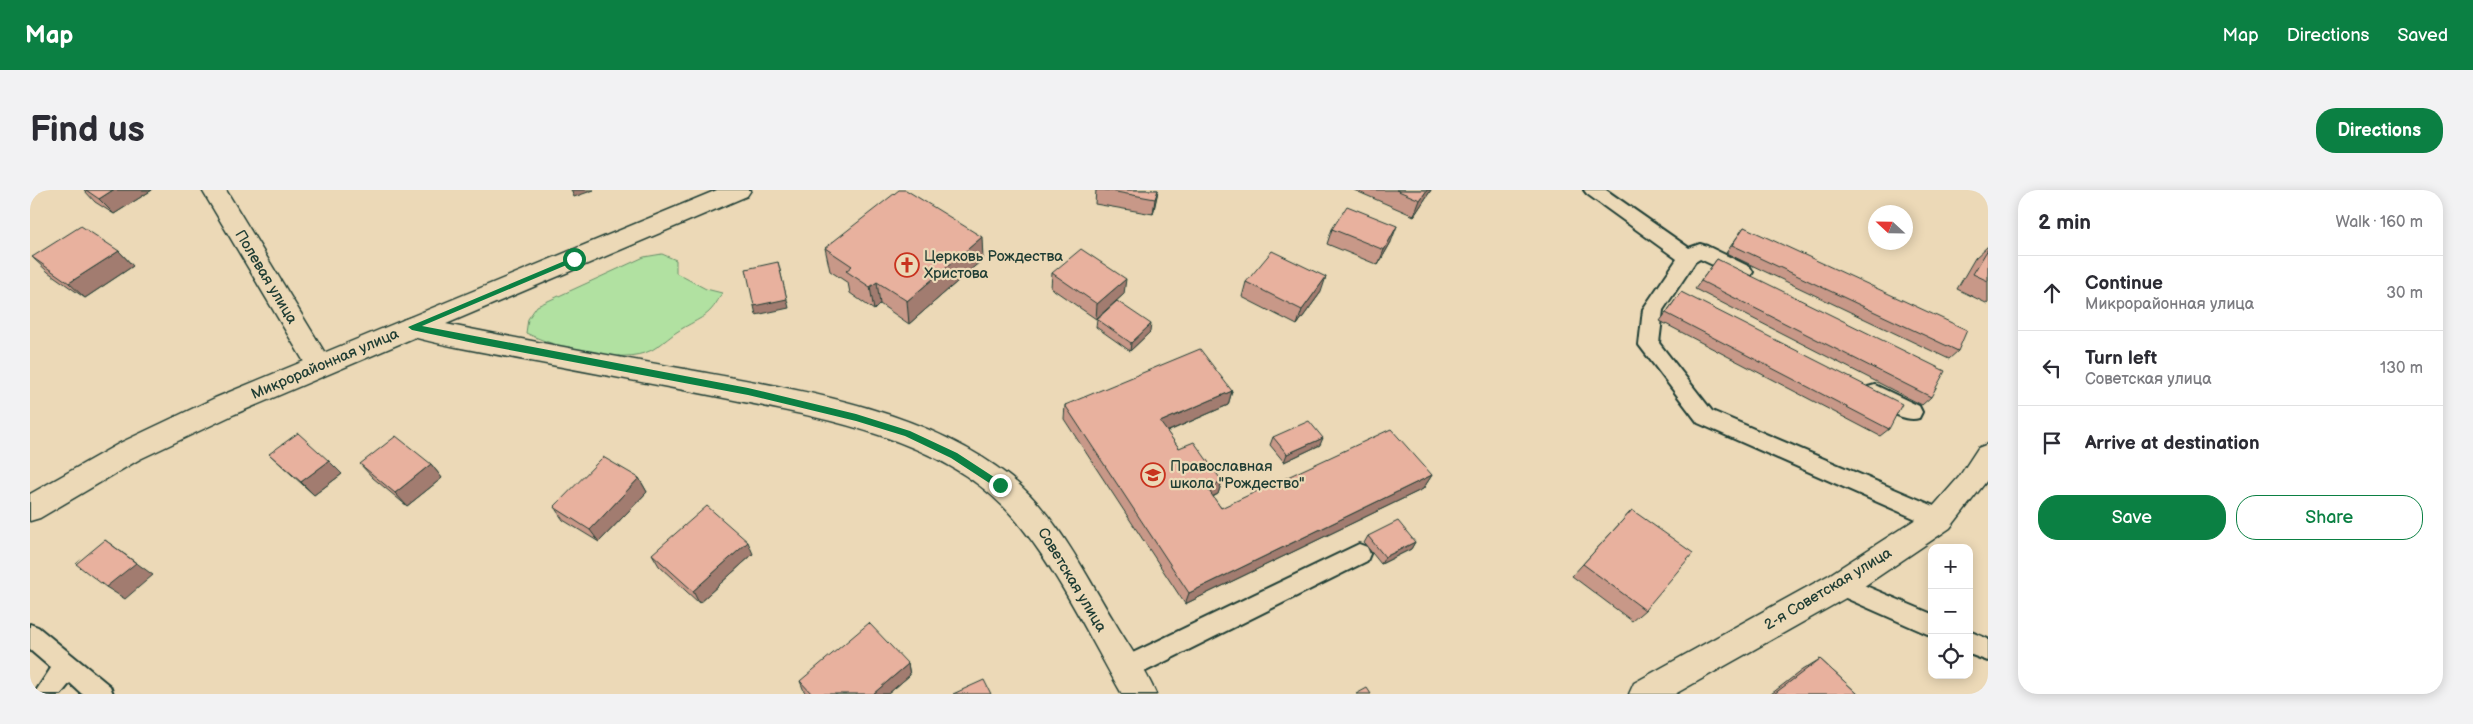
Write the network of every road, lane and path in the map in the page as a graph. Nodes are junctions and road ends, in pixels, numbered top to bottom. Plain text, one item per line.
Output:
1 (214, 190) edge
2 (739, 190) edge
3 (1593, 190) edge
4 (1688, 257) junction
5 (1762, 282) edge
6 (412, 327) junction
7 (319, 365) junction
8 (1860, 385) edge
9 (1912, 412) dead end
10 (1988, 456) edge
11 (30, 509) edge
12 (1940, 519) junction
13 (1359, 554) dead end
14 (1840, 585) junction
15 (1928, 623) edge
16 (30, 635) edge
17 (1973, 644) edge
18 (1988, 650) edge
19 (68, 666) junction
20 (1125, 669) junction
21 (46, 694) edge
22 (101, 694) edge
23 (1140, 694) edge
24 (1648, 694) edge

1 - 7 street, Полевая улица
2 - 6 street, Микрорайонная улица
3 - 4 lane
4 - 5 lane
4 - 12 lane
6 - 7 street, Микрорайонная улица
6 - 20 street, Советская улица
7 - 11 street, Микрорайонная улица
8 - 9 lane
10 - 12 street, 2-я Советская улица
12 - 14 street, 2-я Советская улица
13 - 20 lane
14 - 15 lane
14 - 24 street, 2-я Советская улица
16 - 19 lane
17 - 18 lane
19 - 21 lane
19 - 22 lane
20 - 23 street, Советская улица

